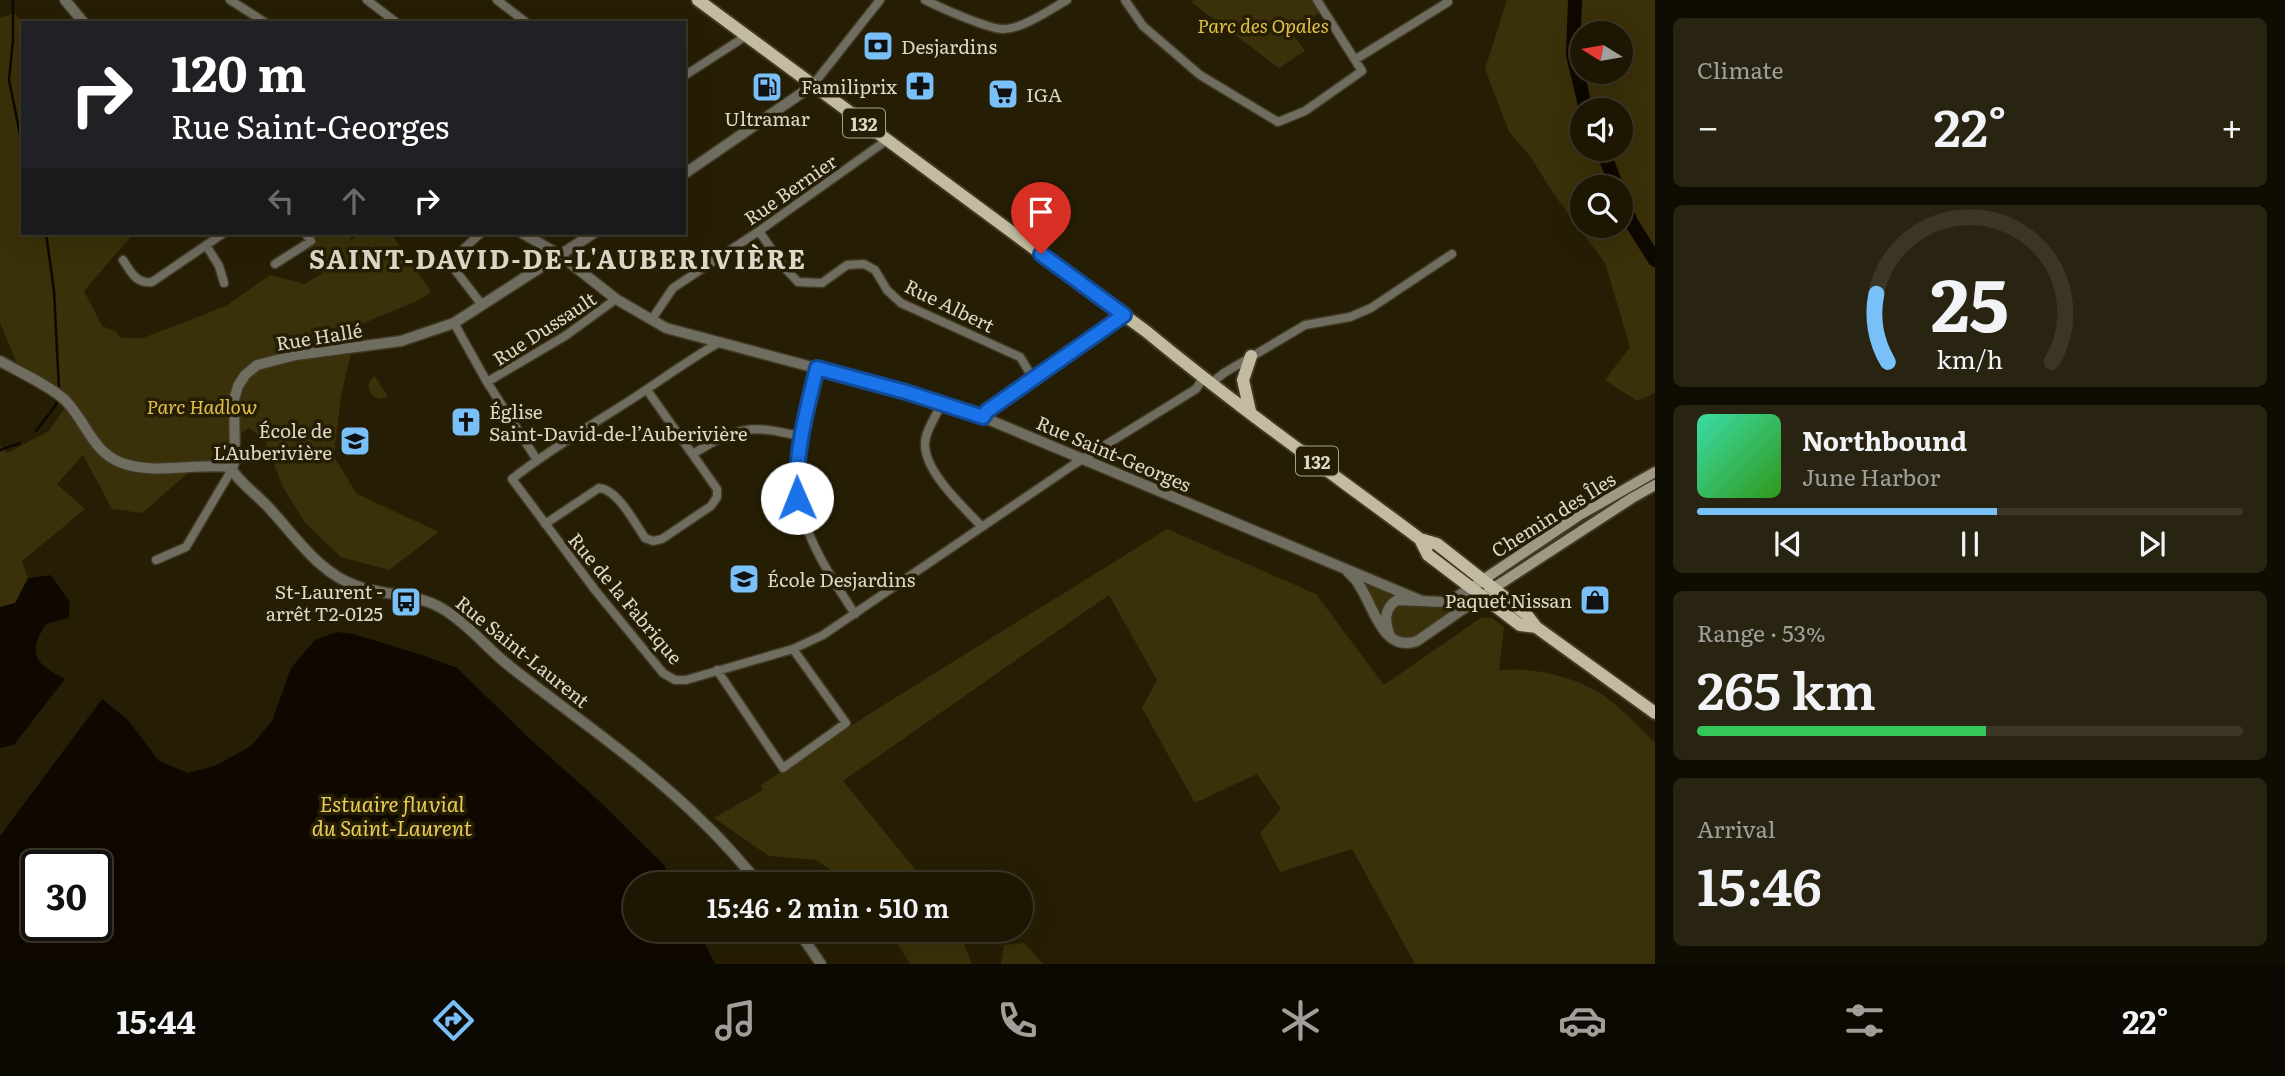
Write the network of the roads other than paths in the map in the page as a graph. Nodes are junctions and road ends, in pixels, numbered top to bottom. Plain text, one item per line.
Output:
1 (65, 0) edge
2 (230, 0) edge
3 (367, 0) edge
4 (497, 0) edge
5 (698, 0) edge
6 (880, 0) edge
7 (925, 0) edge
8 (1067, 0) edge
9 (1125, 0) edge
10 (1317, 0) edge
11 (1448, 2) edge
12 (82, 21) edge
13 (263, 21) edge
14 (394, 21) edge
15 (524, 21) edge
16 (746, 36) junction
17 (1356, 58) junction
18 (686, 75) edge
19 (812, 86) junction
20 (887, 140) junction
21 (686, 173) edge
22 (759, 231) junction
23 (222, 235) edge
24 (306, 235) edge
25 (479, 235) edge
26 (525, 235) edge
27 (591, 235) edge
28 (206, 245) junction
29 (1452, 254) dead end
30 (560, 255) junction
31 (123, 260) dead end
32 (275, 264) dead end
33 (224, 283) dead end
34 (616, 299) junction
35 (482, 305) junction
36 (1124, 315) junction
37 (652, 319) junction
38 (454, 323) junction
39 (720, 342) junction
40 (1251, 356) junction
41 (0, 361) edge
42 (817, 368) junction
43 (1033, 378) junction
44 (1206, 381) junction
45 (487, 382) junction
46 (647, 390) junction
47 (942, 403) junction
48 (1250, 411) junction
49 (983, 417) junction
50 (799, 436) junction
51 (693, 454) junction
52 (1082, 458) junction
53 (537, 460) junction
54 (231, 471) junction
55 (1655, 472) edge
56 (1655, 485) edge
57 (545, 524) junction
58 (981, 526) junction
59 (1420, 539) junction
60 (156, 561) dead end
61 (1346, 569) junction
62 (1482, 580) junction
63 (1471, 587) junction
64 (1493, 588) junction
65 (1482, 596) junction
66 (1422, 601) junction
67 (855, 614) junction
68 (1536, 627) junction
69 (1392, 638) junction
70 (793, 649) junction
71 (717, 670) junction
72 (1655, 713) edge
73 (749, 872) edge
74 (805, 942) edge
75 (821, 964) edge

1 - 12 street
2 - 13 street
3 - 14 street
4 - 15 street
5 - 16 main road, 132
6 - 19 street
7 - 8 street
9 - 17 street
10 - 17 street
11 - 17 street
16 - 18 street
16 - 19 main road, 132
19 - 20 main road, 132
19 - 21 street
20 - 22 street, Rue Bernier
20 - 36 main road, 132
22 - 37 street, Rue Bernier
22 - 43 street, Rue Albert
23 - 28 street
24 - 32 street
25 - 35 street
26 - 30 street, Rue Saint-Georges
27 - 30 street, Rue Hallé
28 - 31 street
28 - 33 street
29 - 40 street, Rue de la Fabrique
30 - 34 street, Rue Saint-Georges
30 - 35 street, Rue Hallé
34 - 37 street, Rue Saint-Georges
34 - 45 street, Rue Dussault
35 - 38 street, Rue Hallé
36 - 43 street
36 - 44 main road, 132
37 - 39 street, Rue Saint-Georges
38 - 45 street
38 - 54 street, Rue Hallé
39 - 42 street, Rue Saint-Georges
39 - 46 street
40 - 44 street, Rue de la Fabrique
40 - 48 main road
41 - 54 street
42 - 47 street, Rue Saint-Georges
42 - 50 street
43 - 49 street
44 - 48 main road, 132
44 - 52 street, Rue de la Fabrique
45 - 53 street
46 - 51 street
46 - 53 street
47 - 49 street, Rue Saint-Georges
47 - 58 street
48 - 59 main road, 132
49 - 52 street, Rue Saint-Georges
50 - 51 street
50 - 67 street
51 - 57 street
52 - 58 street, Rue de la Fabrique
52 - 61 street, Rue Saint-Georges
53 - 57 street, Rue de la Fabrique
54 - 60 street, Rue Hallé
54 - 73 street, Rue Saint-Laurent
55 - 62 main road, Chemin des Îles
56 - 64 main road, Chemin des Îles
57 - 71 street, Rue de la Fabrique
58 - 67 street, Rue de la Fabrique
59 - 62 main road, 132
59 - 63 main road, 132
61 - 66 street, Rue Saint-Georges
61 - 69 street
62 - 63 main road, Chemin des Îles
62 - 64 main road, 132
63 - 65 main road, 132
63 - 66 street
64 - 65 main road, Chemin des Îles
64 - 68 main road, 132
65 - 68 main road, 132
65 - 69 street
66 - 69 street
67 - 70 street, Rue de la Fabrique
68 - 72 main road, 132
70 - 71 street, Rue de la Fabrique
70 - 71 street
74 - 75 street

